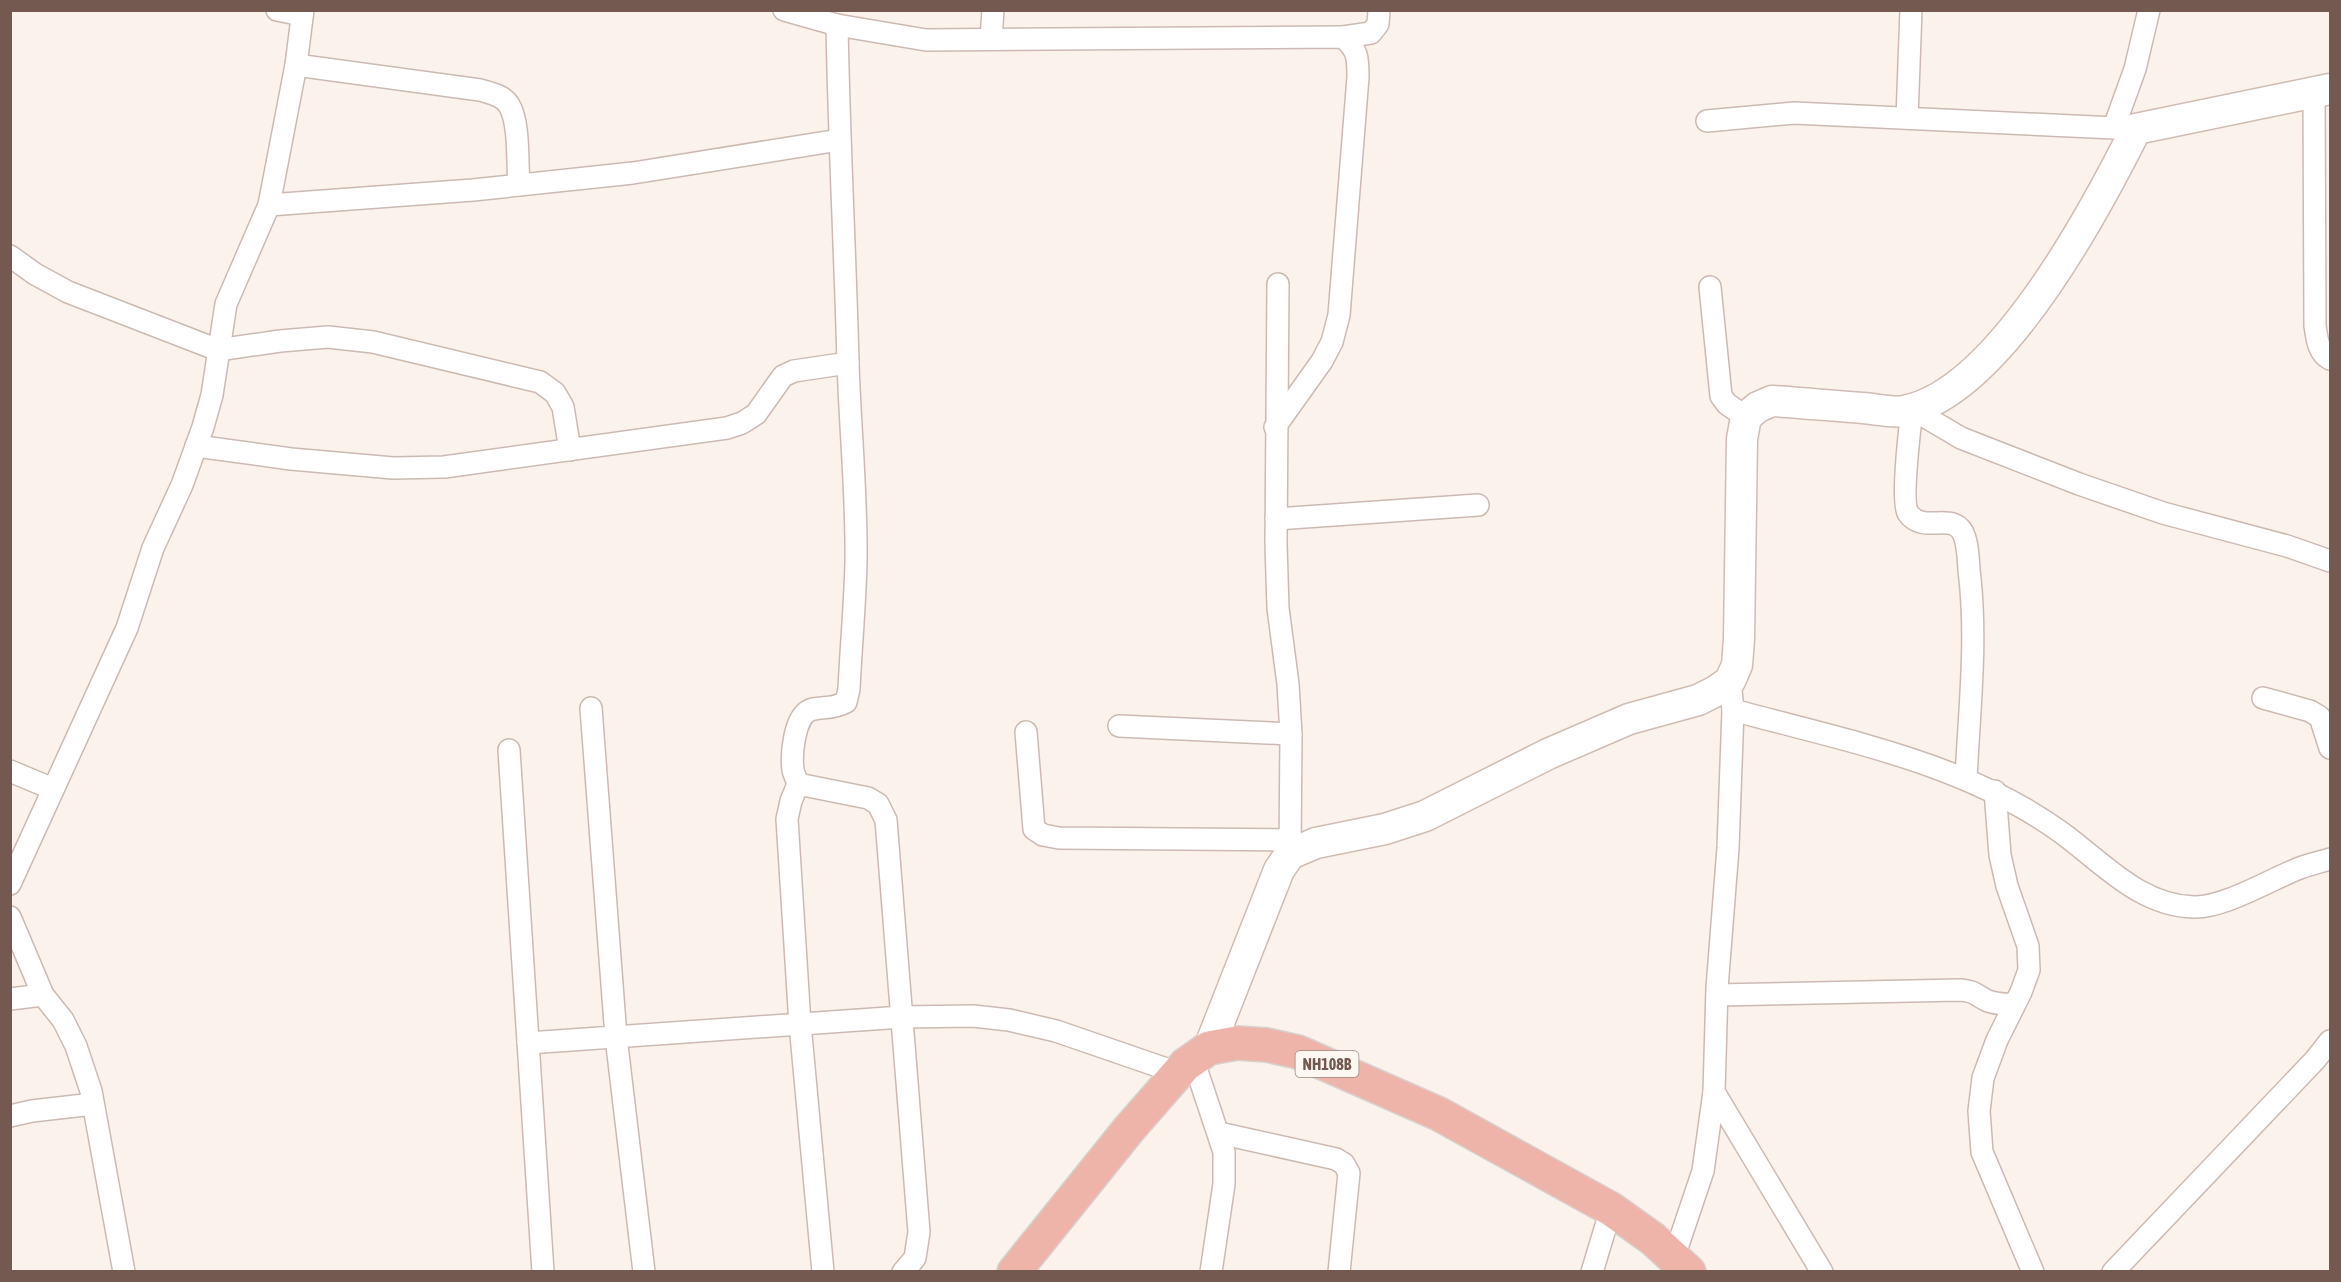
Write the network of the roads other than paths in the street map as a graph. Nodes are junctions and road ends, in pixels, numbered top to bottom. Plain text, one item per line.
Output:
1 (277, 10) edge
2 (784, 10) edge
3 (993, 10) edge
4 (1379, 10) edge
5 (1911, 10) edge
6 (2149, 10) edge
7 (303, 13) edge
8 (837, 26) junction
9 (1343, 37) junction
10 (991, 39) junction
11 (296, 65) junction
12 (2322, 91) edge
13 (1907, 118) junction
14 (1707, 121) dead end
15 (2125, 128) junction
16 (839, 140) junction
17 (519, 185) junction
18 (269, 205) junction
19 (10, 256) edge
20 (1278, 284) dead end
21 (1710, 286) dead end
22 (218, 351) junction
23 (2331, 359) edge
24 (848, 363) junction
25 (1912, 409) junction
26 (1746, 417) junction
27 (1275, 427) junction
28 (196, 446) junction
29 (570, 450) junction
30 (1478, 505) dead end
31 (1276, 519) junction
32 (2331, 561) edge
33 (1731, 695) junction
34 (2263, 698) dead end
35 (591, 708) dead end
36 (1119, 726) dead end
37 (1026, 732) dead end
38 (1291, 734) junction
39 (2331, 748) edge
40 (509, 750) dead end
41 (10, 771) edge
42 (1966, 779) junction
43 (798, 784) junction
44 (53, 789) junction
45 (1995, 791) junction
46 (1290, 847) junction
47 (2331, 859) edge
48 (10, 884) edge
49 (10, 917) edge
50 (43, 994) junction
51 (1717, 994) junction
52 (10, 999) edge
53 (2014, 1005) junction
54 (902, 1017) junction
55 (800, 1024) junction
56 (616, 1037) junction
57 (2331, 1041) edge
58 (528, 1043) junction
59 (1194, 1060) junction
60 (1714, 1092) junction
61 (93, 1104) junction
62 (10, 1116) edge
63 (1219, 1133) junction
64 (1611, 1209) junction
65 (1681, 1264) edge
66 (124, 1272) edge
67 (543, 1272) edge
68 (644, 1272) edge
69 (823, 1272) edge
70 (903, 1272) edge
71 (1014, 1272) edge
72 (1211, 1272) edge
73 (1339, 1272) edge
74 (1592, 1272) edge
75 (1822, 1272) edge
76 (2033, 1272) edge
77 (2113, 1272) edge

1 - 7 street
2 - 8 street
3 - 10 street
4 - 9 street
5 - 13 street
6 - 15 street
7 - 11 street
8 - 10 street
8 - 16 street
9 - 10 street
9 - 27 street
11 - 17 street
11 - 18 street
12 - 15 street
12 - 23 street
13 - 14 street
13 - 15 street
15 - 25 street
16 - 17 street
16 - 24 street
17 - 18 street
18 - 22 street
19 - 22 street
20 - 27 street
21 - 26 street
22 - 28 street
22 - 29 street
24 - 29 street
24 - 43 street
25 - 26 street
25 - 32 street
25 - 42 street
26 - 33 street
27 - 31 street
28 - 29 street
28 - 44 street
30 - 31 street
31 - 38 street
33 - 42 street
33 - 46 street
33 - 51 street
34 - 39 street
35 - 56 street
36 - 38 street
37 - 46 street
38 - 46 street
40 - 58 street
41 - 44 street
42 - 45 street
43 - 54 street
43 - 55 street
44 - 48 street
45 - 47 street
45 - 53 street
46 - 59 street
49 - 50 street
50 - 52 street
50 - 61 street
51 - 53 street
51 - 60 street
53 - 76 street
54 - 55 street
54 - 59 street
54 - 70 street
55 - 56 street
55 - 69 street
56 - 58 street
56 - 68 street
57 - 77 street
58 - 67 street
59 - 63 street
59 - 64 highway, NH108B
59 - 71 highway
60 - 65 street
60 - 75 street
61 - 62 street
61 - 66 street
63 - 72 street
63 - 73 street
64 - 65 highway, NH108B
64 - 74 street

